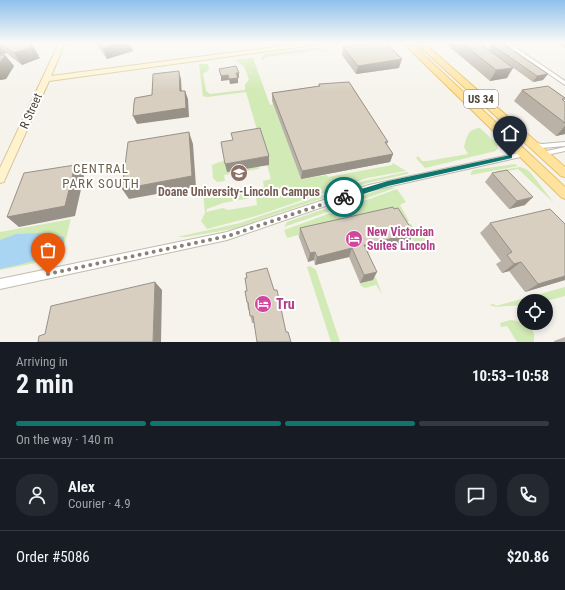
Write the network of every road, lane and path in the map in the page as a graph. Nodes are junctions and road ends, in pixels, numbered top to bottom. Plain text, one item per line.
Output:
1 (54, 59) edge
2 (201, 59) edge
3 (423, 59) edge
4 (437, 59) edge
5 (530, 59) edge
6 (45, 79) junction
7 (565, 83) edge
8 (461, 96) junction
9 (531, 144) junction
10 (565, 144) edge
11 (565, 149) edge
12 (522, 154) junction
13 (542, 154) junction
14 (565, 174) edge
15 (0, 179) edge
16 (565, 182) edge
17 (565, 194) edge
18 (0, 284) edge

1 - 6 street, R Street
2 - 6 street
3 - 8 main road, US 34
4 - 9 main road, US 34
5 - 7 street
6 - 15 street, R Street
8 - 12 main road, US 34
8 - 13 main road
9 - 10 street
9 - 13 main road, US 34
11 - 13 street
12 - 16 main road
12 - 17 main road, US 34
12 - 18 street
13 - 14 main road, US 34

